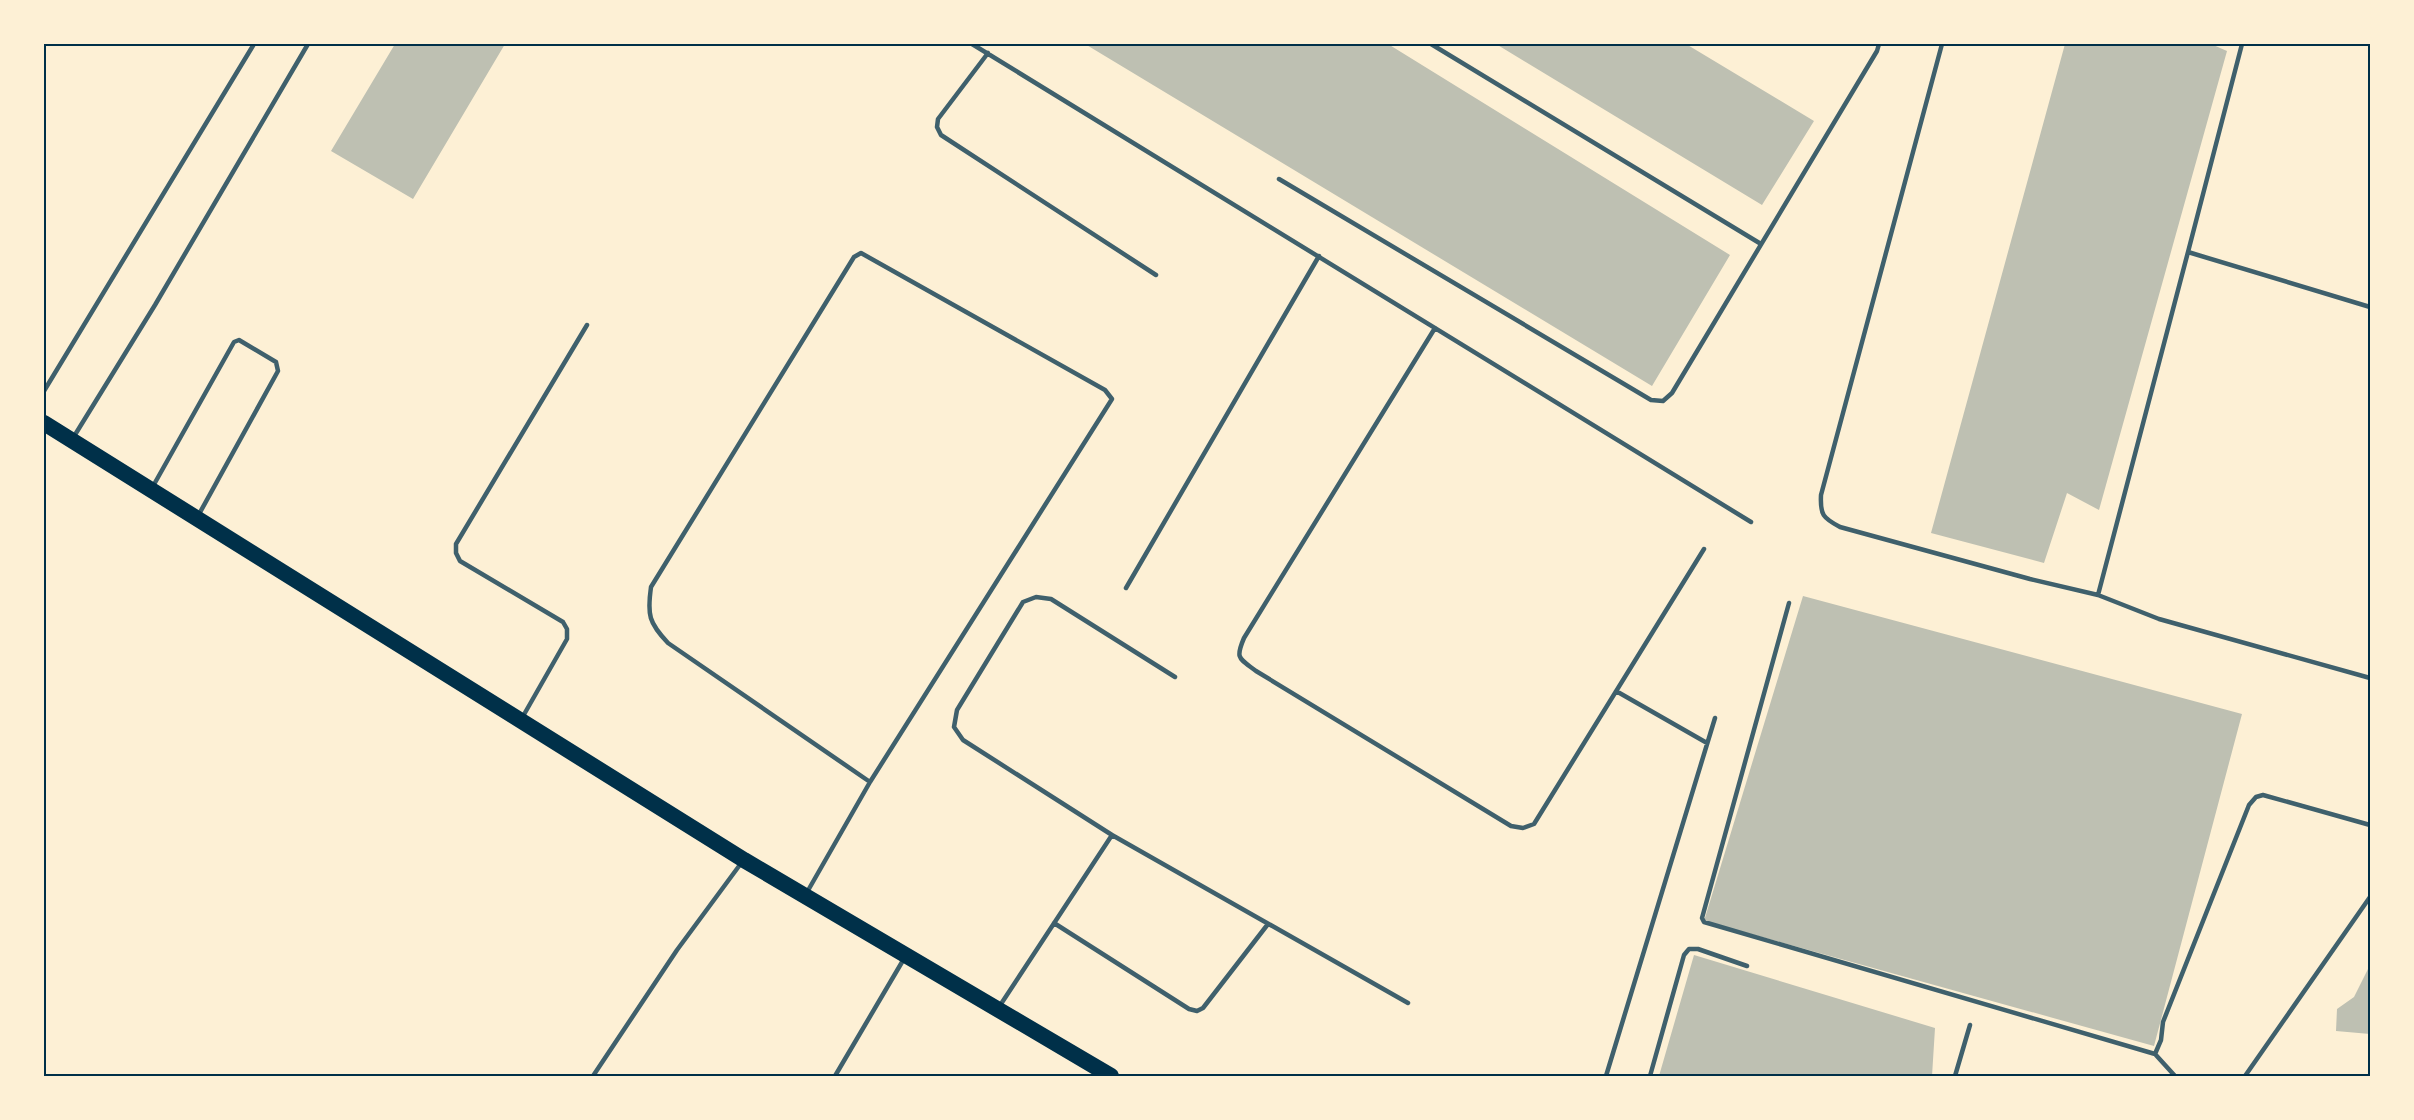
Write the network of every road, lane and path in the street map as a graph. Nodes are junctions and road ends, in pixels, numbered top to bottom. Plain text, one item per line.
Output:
1 (254, 44) edge
2 (308, 44) edge
3 (972, 44) edge
4 (1431, 44) edge
5 (1878, 44) edge
6 (1942, 44) edge
7 (2242, 44) edge
8 (988, 53) junction
9 (1279, 179) dead end
10 (1761, 244) junction
11 (2188, 252) junction
12 (1319, 256) junction
13 (1156, 275) dead end
14 (2370, 307) edge
15 (587, 325) dead end
16 (1435, 328) junction
17 (44, 391) edge
18 (44, 423) edge
19 (71, 440) junction
20 (151, 490) junction
21 (197, 519) junction
22 (1751, 522) dead end
23 (1704, 549) dead end
24 (1126, 588) dead end
25 (2098, 595) junction
26 (1789, 603) dead end
27 (1176, 677) dead end
28 (2370, 678) edge
29 (1616, 691) junction
30 (1715, 718) dead end
31 (520, 720) junction
32 (1707, 743) junction
33 (870, 782) junction
34 (2370, 825) edge
35 (1112, 835) junction
36 (744, 860) junction
37 (805, 896) junction
38 (2370, 897) edge
39 (1054, 923) junction
40 (1268, 924) junction
41 (906, 955) junction
42 (1747, 966) dead end
43 (1408, 1003) dead end
44 (998, 1010) junction
45 (1970, 1025) dead end
46 (2155, 1054) junction
47 (592, 1077) edge
48 (835, 1077) edge
49 (1111, 1077) edge
50 (1606, 1077) edge
51 (1650, 1077) edge
52 (1955, 1077) edge
53 (2175, 1077) edge
54 (2245, 1077) edge

1 - 17 lane
2 - 19 lane
3 - 8 lane
4 - 10 lane
5 - 10 lane
6 - 25 lane
7 - 11 lane
8 - 12 lane
8 - 13 lane
9 - 10 lane
11 - 14 lane
11 - 25 lane
12 - 16 lane
12 - 24 lane
15 - 31 lane
16 - 22 lane
16 - 29 lane
18 - 19 highway
19 - 20 highway
20 - 21 highway
20 - 21 lane
21 - 31 highway
23 - 29 lane
25 - 28 lane
26 - 46 lane
27 - 35 lane
29 - 32 lane
30 - 32 lane
31 - 36 highway
32 - 50 lane
33 - 33 lane
33 - 37 lane
34 - 46 lane
35 - 39 lane
35 - 40 lane
36 - 37 highway
36 - 47 lane
37 - 41 highway
38 - 54 lane
39 - 40 lane
39 - 44 lane
40 - 43 lane
41 - 44 highway
41 - 48 lane
42 - 51 lane
44 - 49 highway
45 - 52 lane
46 - 53 lane

